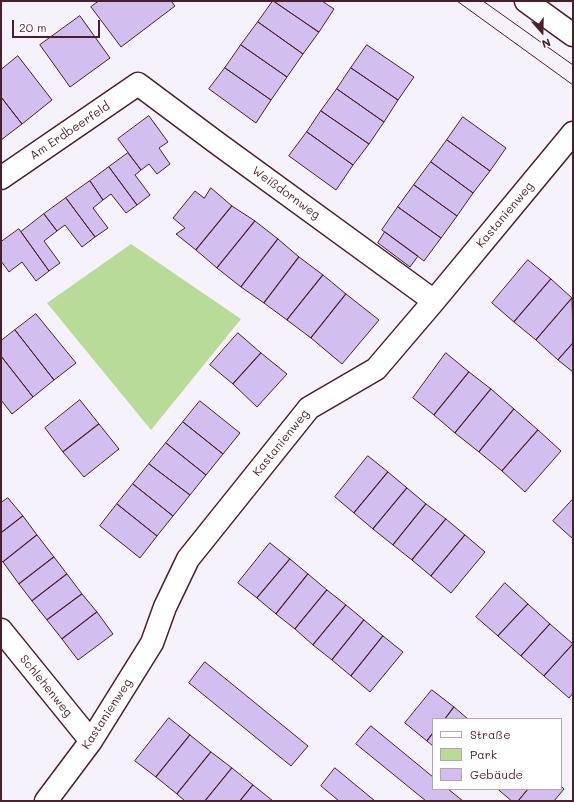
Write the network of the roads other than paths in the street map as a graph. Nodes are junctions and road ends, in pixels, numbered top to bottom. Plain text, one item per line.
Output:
1 (526, 1) edge
2 (573, 35) edge
3 (138, 84) joint
4 (573, 133) edge
5 (1, 178) edge
6 (434, 301) junction
7 (1, 630) edge
8 (91, 741) junction
9 (46, 801) edge

1 - 2 street
3 - 5 street, Am Erdbeerfeld
3 - 6 street, Weißdornweg
4 - 6 street, Kastanienweg
6 - 8 street, Kastanienweg
7 - 8 street, Schlehenweg
8 - 9 street, Kastanienweg

